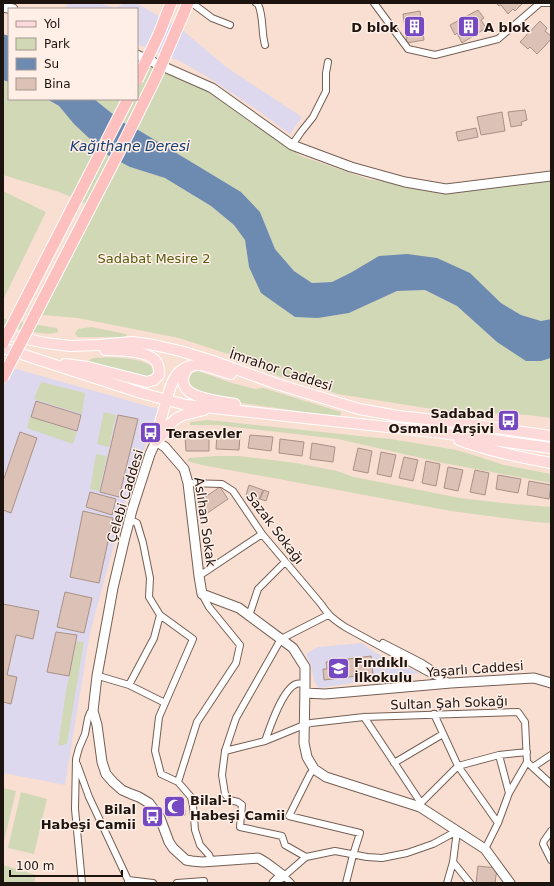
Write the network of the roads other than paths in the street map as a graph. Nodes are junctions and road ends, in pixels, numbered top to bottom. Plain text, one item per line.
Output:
1 (171, 3) edge
2 (188, 3) edge
3 (192, 3) edge
4 (256, 3) edge
5 (374, 3) edge
6 (551, 4) edge
7 (230, 25) dead end
8 (265, 45) dead end
9 (138, 55) edge
10 (328, 62) dead end
11 (138, 78) edge
12 (127, 100) edge
13 (292, 145) junction
14 (551, 176) edge
15 (3, 334) edge
16 (3, 343) edge
17 (70, 346) junction
18 (3, 348) edge
19 (49, 363) junction
20 (188, 367) junction
21 (245, 373) junction
22 (3, 377) edge
23 (166, 400) junction
24 (211, 408) junction
25 (262, 413) junction
26 (442, 433) junction
27 (551, 436) edge
28 (156, 441) junction
29 (551, 448) edge
30 (551, 463) edge
31 (188, 483) junction
32 (131, 520) junction
33 (262, 534) junction
34 (285, 562) junction
35 (199, 576) junction
36 (202, 594) junction
37 (160, 615) junction
38 (328, 615) junction
39 (249, 616) junction
40 (281, 639) junction
41 (99, 676) junction
42 (451, 683) junction
43 (551, 683) edge
44 (128, 685) junction
45 (305, 688) junction
46 (165, 703) junction
47 (96, 711) junction
48 (434, 714) junction
49 (364, 717) junction
50 (304, 725) junction
51 (443, 734) junction
52 (265, 741) junction
53 (225, 752) junction
54 (526, 752) junction
55 (499, 755) junction
56 (551, 755) edge
57 (76, 759) junction
58 (527, 762) junction
59 (394, 763) junction
60 (458, 766) junction
61 (533, 767) junction
62 (314, 769) junction
63 (178, 782) junction
64 (551, 784) edge
65 (509, 793) junction
66 (420, 805) junction
67 (498, 824) junction
68 (457, 831) junction
69 (551, 831) edge
70 (485, 849) junction
71 (353, 855) junction
72 (306, 857) junction
73 (210, 858) junction
74 (551, 860) edge
75 (453, 862) junction
76 (204, 881) dead end
77 (284, 881) edge
78 (128, 882) edge
79 (82, 883) edge
80 (153, 883) edge
81 (177, 883) edge
82 (274, 883) edge
83 (346, 883) edge
84 (447, 883) edge
85 (470, 883) edge
86 (510, 883) edge

1 - 11 highway, bridge
2 - 22 highway, bridge
3 - 7 street
4 - 8 street
5 - 6 street
9 - 13 street
10 - 13 street
12 - 16 highway, bridge
13 - 14 street
15 - 17 main road, İmrahor Caddesi
17 - 19 main road
17 - 21 main road, İmrahor Caddesi
18 - 19 main road
19 - 23 main road
20 - 21 main road
20 - 23 main road
20 - 25 main road
21 - 27 main road, İmrahor Caddesi
23 - 24 main road
23 - 28 main road
24 - 25 main road
24 - 28 main road
25 - 26 main road
26 - 29 main road
26 - 30 main road
28 - 31 street, Aslıhan Sokak
28 - 32 street, Çelebi Caddesi
31 - 33 street, Sazak Sokağı
31 - 35 street, Aslıhan Sokak
32 - 37 street
32 - 41 street, Çelebi Caddesi
33 - 34 street, Sazak Sokağı
33 - 35 street
34 - 38 street, Sazak Sokağı
34 - 39 street
35 - 36 street, Aslıhan Sokak
36 - 39 street
36 - 63 street
37 - 44 street
37 - 46 street
38 - 40 street
38 - 42 street, Sazak Sokağı
39 - 40 street
40 - 45 street
40 - 53 street
41 - 44 street
41 - 47 street, Çelebi Caddesi
42 - 43 street, Yaşarlı Caddesi
42 - 45 street, Yaşarlı Caddesi
44 - 46 street
45 - 50 street
45 - 52 street
46 - 63 street
47 - 57 street
47 - 73 street, Çelebi Caddesi
47 - 77 street, Çelebi Caddesi
48 - 49 street, Sultan Şah Sokağı
48 - 51 street
48 - 54 street, Sultan Şah Sokağı
49 - 50 street, Sultan Şah Sokağı
49 - 59 street
50 - 52 street, Sultan Şah Sokağı
50 - 62 street
51 - 59 street
51 - 60 street
52 - 53 street, Sultan Şah Sokağı
53 - 72 street
54 - 55 street
54 - 58 street, Sultan Şah Sokağı
55 - 60 street
55 - 65 street
56 - 61 street
57 - 78 street
57 - 79 street
58 - 61 street
58 - 65 street
59 - 66 street
60 - 66 street
60 - 67 street
61 - 64 street
62 - 66 street
62 - 71 street
63 - 73 street
65 - 67 street
66 - 68 street
67 - 70 street
68 - 70 street
68 - 71 street
68 - 75 street
69 - 74 street
70 - 86 street
71 - 72 street
71 - 83 street
72 - 77 street
73 - 77 street, Çelebi Caddesi
75 - 84 street
75 - 85 street
76 - 81 street
77 - 82 street
78 - 80 street

